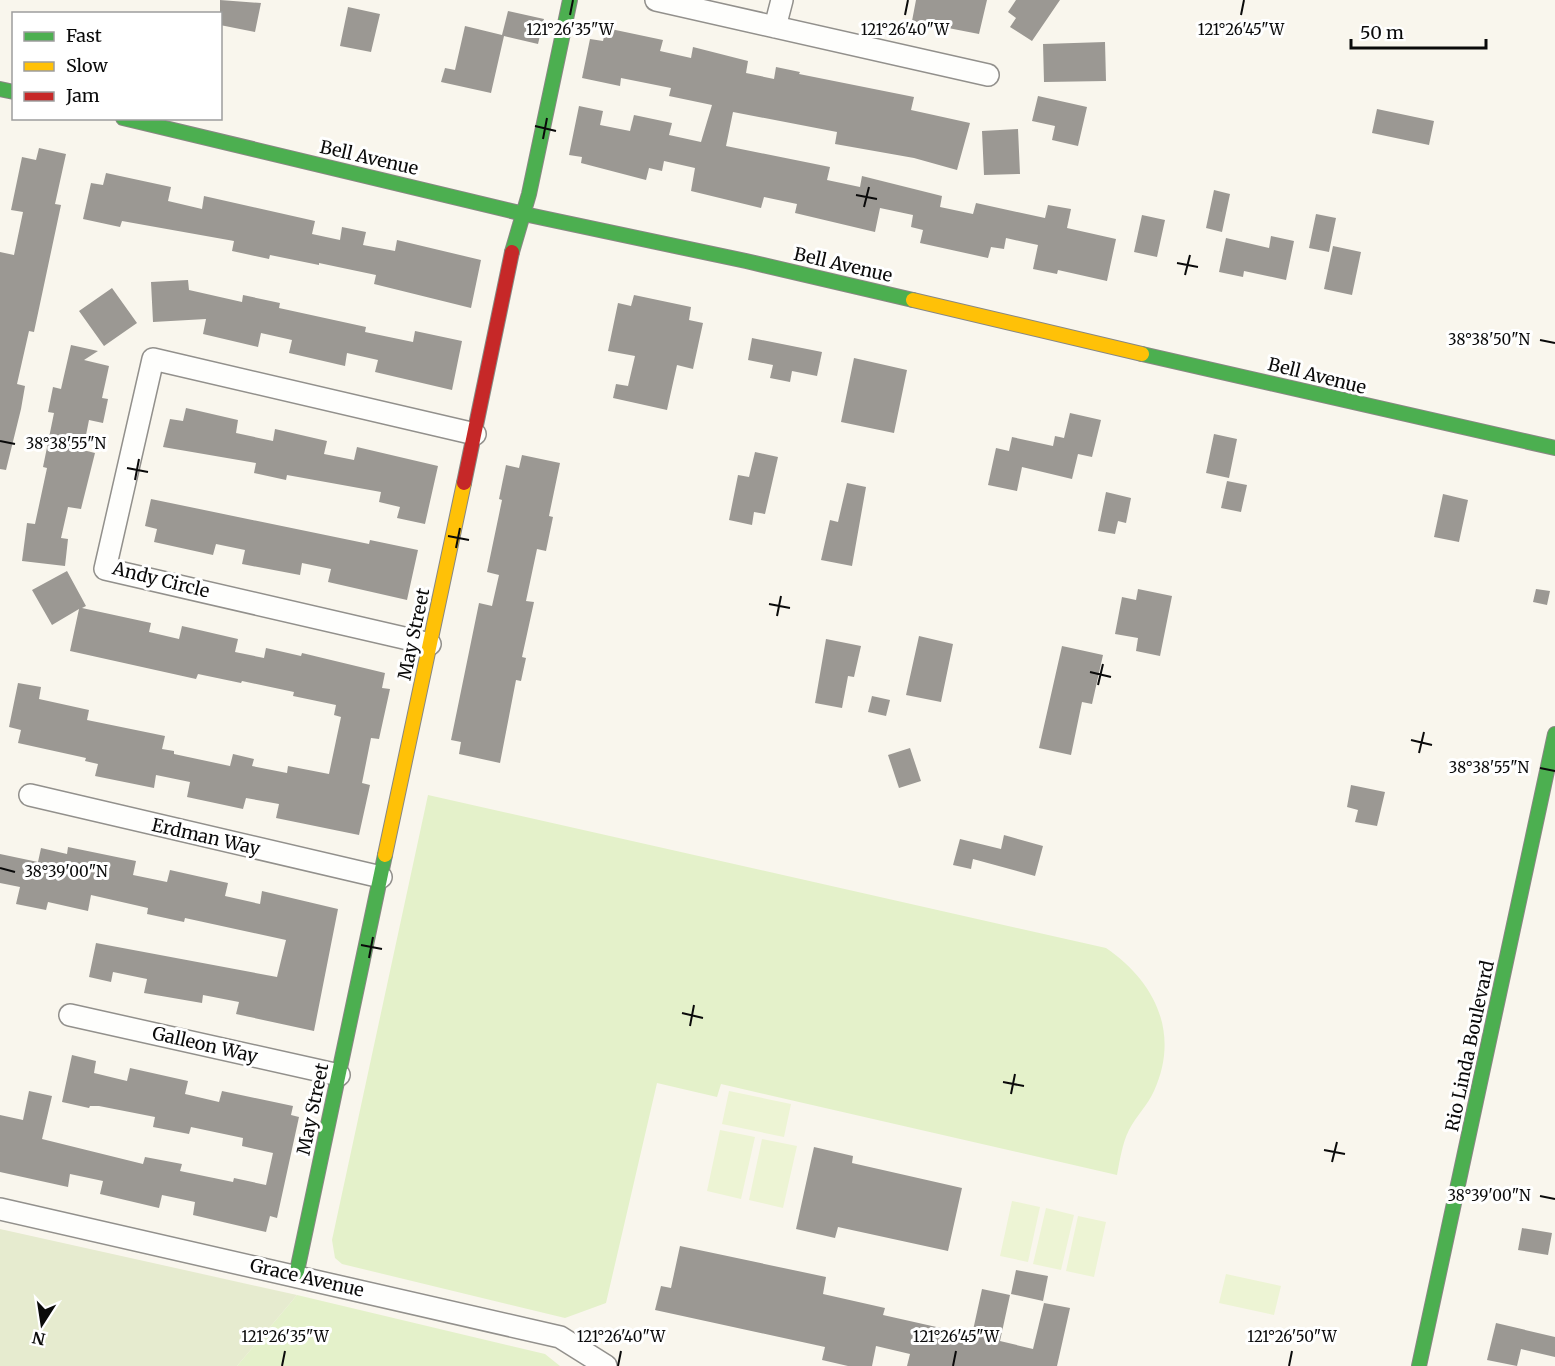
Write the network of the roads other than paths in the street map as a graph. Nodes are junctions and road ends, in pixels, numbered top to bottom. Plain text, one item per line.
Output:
1 (570, 0) edge
2 (656, 0) edge
3 (782, 0) edge
4 (775, 27) junction
5 (988, 75) dead end
6 (131, 120) edge
7 (524, 214) junction
8 (475, 434) junction
9 (1555, 448) edge
10 (430, 644) junction
11 (1555, 734) edge
12 (30, 795) dead end
13 (381, 877) junction
14 (70, 1015) dead end
15 (339, 1075) junction
16 (0, 1209) edge
17 (296, 1276) junction
18 (606, 1366) edge
19 (1419, 1366) edge

1 - 7 main road, May Street
2 - 4 street
3 - 4 street
4 - 5 street
6 - 7 main road, Bell Avenue
7 - 8 main road, May Street
7 - 9 main road, Bell Avenue
8 - 10 main road, May Street
8 - 10 street, Andy Circle
10 - 13 main road, May Street
11 - 19 main road, Rio Linda Boulevard
12 - 13 street, Erdman Way
13 - 15 main road, May Street
14 - 15 street, Galleon Way
15 - 17 main road, May Street
16 - 17 street, Grace Avenue
17 - 18 street, Grace Avenue

